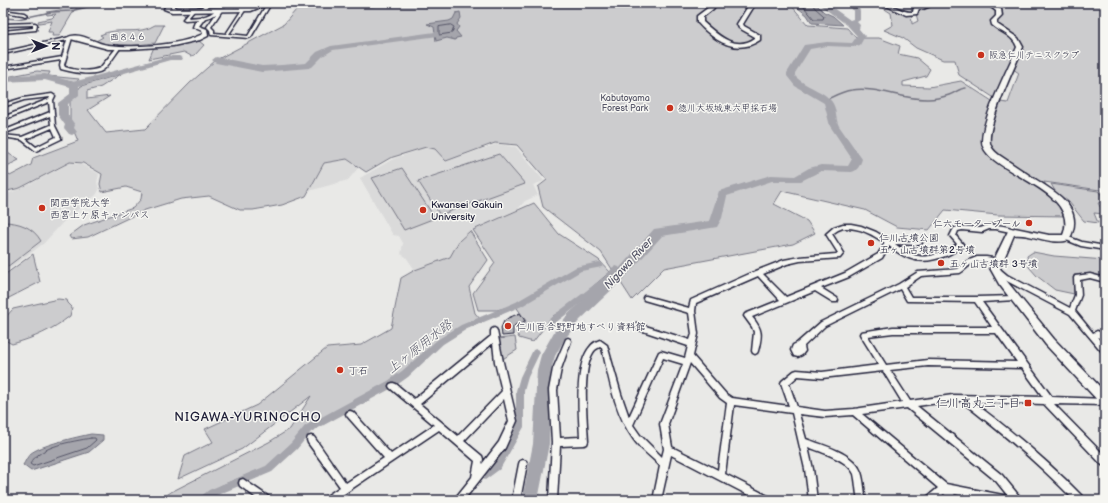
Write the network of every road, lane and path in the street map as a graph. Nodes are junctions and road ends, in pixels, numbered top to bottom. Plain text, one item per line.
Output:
1 (170, 3) edge
2 (177, 3) edge
3 (210, 3) edge
4 (360, 3) edge
5 (377, 3) edge
6 (711, 3) edge
7 (753, 3) edge
8 (882, 3) edge
9 (924, 3) edge
10 (989, 3) edge
11 (266, 4) edge
12 (918, 5) edge
13 (244, 9) junction
14 (175, 10) junction
15 (193, 10) junction
16 (200, 10) junction
17 (219, 10) junction
18 (3, 11) edge
19 (25, 15) dead end
20 (202, 18) junction
21 (3, 25) edge
22 (3, 32) edge
23 (227, 35) junction
24 (70, 38) junction
25 (118, 47) junction
26 (3, 53) edge
27 (64, 58) junction
28 (3, 68) edge
29 (51, 100) junction
30 (3, 106) edge
31 (52, 113) junction
32 (3, 120) edge
33 (52, 126) junction
34 (3, 134) edge
35 (23, 139) junction
36 (1015, 231) junction
37 (1066, 238) junction
38 (888, 242) junction
39 (919, 243) dead end
40 (1105, 248) edge
41 (996, 264) junction
42 (758, 273) junction
43 (1105, 280) edge
44 (901, 286) junction
45 (816, 288) junction
46 (646, 298) dead end
47 (1015, 298) junction
48 (836, 300) dead end
49 (977, 300) junction
50 (785, 301) junction
51 (692, 311) junction
52 (1072, 312) junction
53 (636, 326) dead end
54 (998, 330) junction
55 (1092, 336) junction
56 (1105, 337) edge
57 (568, 341) dead end
58 (692, 344) junction
59 (798, 347) dead end
60 (755, 351) dead end
61 (1105, 351) edge
62 (688, 359) junction
63 (1024, 365) junction
64 (884, 367) junction
65 (393, 386) dead end
66 (505, 393) junction
67 (962, 398) junction
68 (732, 401) junction
69 (1048, 401) junction
70 (1105, 401) edge
71 (907, 403) junction
72 (414, 404) junction
73 (795, 411) junction
74 (854, 412) junction
75 (350, 414) dead end
76 (630, 424) junction
77 (439, 426) junction
78 (311, 440) dead end
79 (802, 441) junction
80 (458, 442) junction
81 (556, 442) junction
82 (668, 449) junction
83 (390, 459) junction
84 (1105, 462) edge
85 (523, 464) dead end
86 (664, 464) junction
87 (721, 476) junction
88 (476, 479) junction
89 (242, 483) dead end
90 (345, 488) junction
91 (944, 488) junction
92 (266, 500) edge
93 (328, 500) edge
94 (459, 500) edge
95 (516, 500) edge
96 (553, 500) edge
97 (657, 500) edge
98 (766, 500) edge
99 (813, 500) edge
100 (862, 500) edge
101 (930, 500) edge
102 (954, 500) edge
103 (1009, 500) edge
104 (1017, 500) edge
105 (1080, 500) edge

1 - 14 street
2 - 14 street
3 - 16 street
4 - 5 street
6 - 7 street
8 - 12 street
9 - 12 street
10 - 37 street
11 - 13 street
11 - 23 street
13 - 17 street
13 - 23 street
14 - 15 street
15 - 16 street
15 - 20 street
16 - 17 street
17 - 20 street
17 - 23 street
18 - 19 street
20 - 25 street, 西８４６
21 - 22 street
24 - 25 street, 西８４６
24 - 26 street, 西８４６
24 - 27 street
25 - 27 street
27 - 28 street
29 - 30 street
29 - 31 street
29 - 32 street
31 - 33 street
31 - 34 street
33 - 35 street
33 - 35 street
34 - 35 street
36 - 37 street
36 - 38 street
36 - 41 street
37 - 40 street
38 - 39 street
38 - 42 street
38 - 45 street
41 - 44 street
41 - 47 street
41 - 52 street
42 - 50 street
42 - 51 street
43 - 52 street
44 - 49 street
44 - 59 street
45 - 48 street
45 - 50 street
46 - 51 street
47 - 49 street
47 - 70 street
49 - 54 street
50 - 60 street
51 - 58 street
52 - 55 street
53 - 58 street
54 - 63 street
54 - 64 street
55 - 56 street
55 - 61 street
57 - 81 street
58 - 62 street
62 - 68 street
62 - 76 street
62 - 82 street
63 - 64 street
63 - 69 street
64 - 71 street
64 - 73 street
65 - 72 street
66 - 72 street
66 - 80 street
66 - 88 street
67 - 69 street
67 - 71 street
67 - 105 street
68 - 73 street
68 - 87 street
69 - 70 street
69 - 84 street
71 - 74 street
71 - 104 street
72 - 77 street
73 - 74 street
73 - 79 street
74 - 91 street
75 - 83 street
76 - 81 street
76 - 86 street
77 - 80 street
77 - 83 street
78 - 90 street
79 - 99 street
79 - 100 street
80 - 88 street
81 - 96 street
82 - 86 street
82 - 87 street
83 - 90 street
85 - 95 street
86 - 97 street
87 - 98 street
88 - 94 street
89 - 92 street
90 - 93 street
91 - 101 street
91 - 102 street
91 - 103 street

